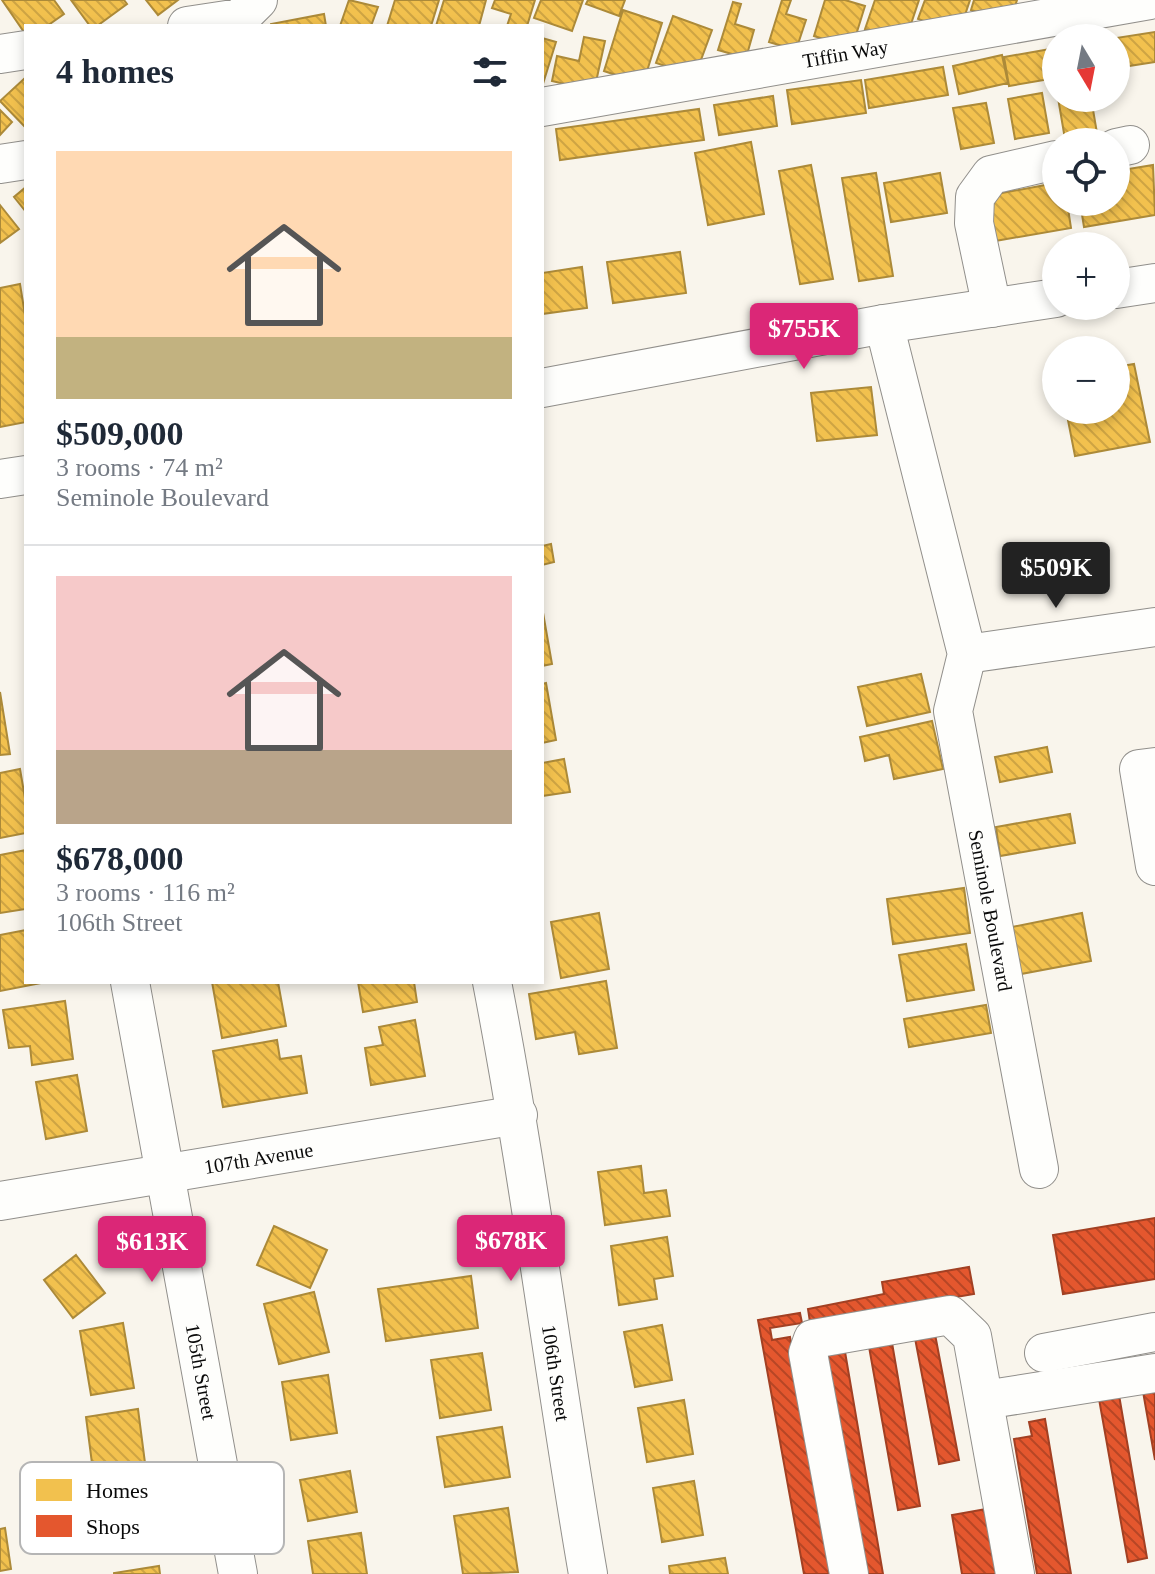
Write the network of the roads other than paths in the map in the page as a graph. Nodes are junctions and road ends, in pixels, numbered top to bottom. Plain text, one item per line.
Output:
1 (258, 0) edge
2 (1150, 0) edge
3 (200, 24) edge
4 (24, 50) edge
5 (0, 54) edge
6 (544, 107) edge
7 (24, 160) edge
8 (1042, 163) edge
9 (0, 164) edge
10 (1155, 283) edge
11 (1130, 287) edge
12 (1042, 300) edge
13 (992, 308) junction
14 (884, 324) junction
15 (544, 388) edge
16 (24, 475) edge
17 (0, 479) edge
18 (1155, 627) edge
19 (967, 654) junction
20 (1155, 767) edge
21 (1155, 866) edge
22 (130, 984) edge
23 (492, 984) edge
24 (518, 1115) junction
25 (1039, 1169) dead end
26 (163, 1176) junction
27 (0, 1201) edge
28 (1155, 1332) edge
29 (1044, 1353) dead end
30 (1155, 1373) edge
31 (984, 1400) junction
32 (217, 1462) edge
33 (234, 1554) edge
34 (238, 1574) edge
35 (588, 1574) edge
36 (849, 1574) edge
37 (1015, 1574) edge

1 - 3 street
2 - 6 street, Tiffin Way
4 - 5 street
7 - 9 street
8 - 13 street
10 - 11 street
12 - 13 street
13 - 14 street
14 - 15 street
14 - 19 street, Seminole Boulevard
16 - 17 street
18 - 19 street
19 - 25 street, Seminole Boulevard
20 - 21 street
22 - 26 street, 105th Street
23 - 24 street, 106th Street
24 - 26 street, 107th Avenue
24 - 35 street, 106th Street
26 - 27 street, 107th Avenue
26 - 32 street, 105th Street
28 - 29 street
30 - 31 street
31 - 36 street
31 - 37 street
33 - 34 street, 105th Street

